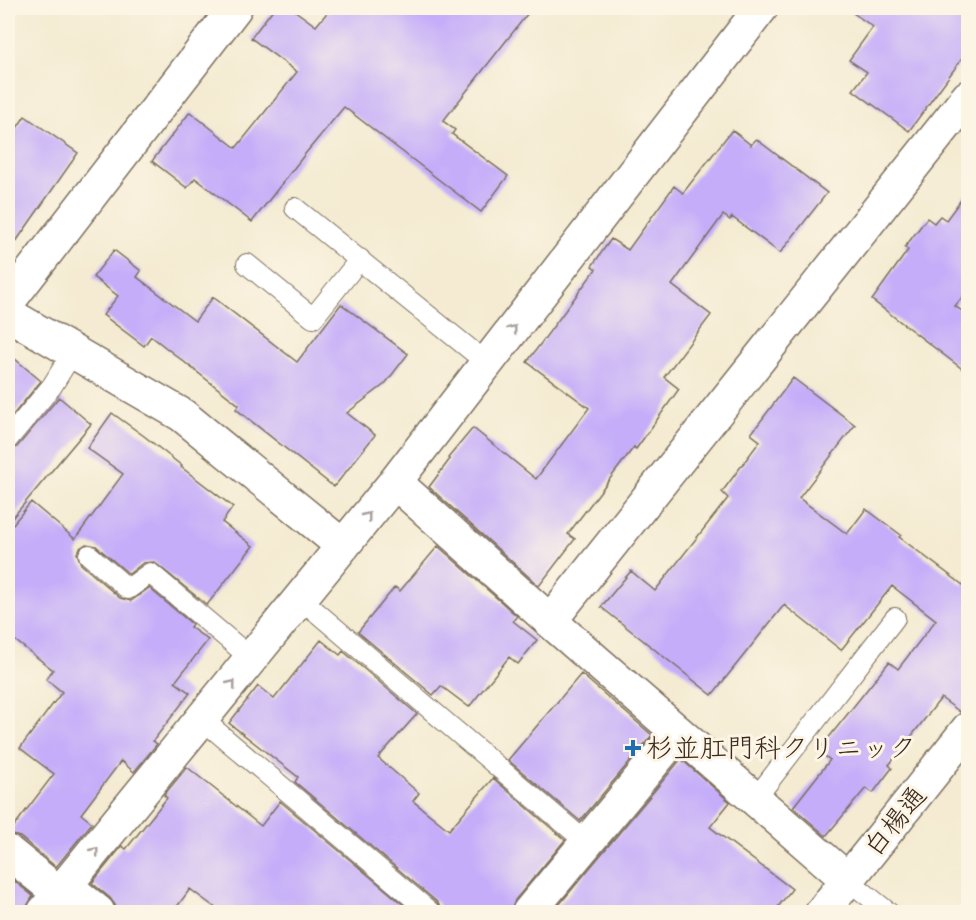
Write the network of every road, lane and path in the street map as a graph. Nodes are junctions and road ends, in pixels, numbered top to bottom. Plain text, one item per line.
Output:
1 (235, 8) edge
2 (761, 8) edge
3 (969, 97) edge
4 (295, 208) dead end
5 (360, 260) junction
6 (247, 264) dead end
7 (8, 302) edge
8 (8, 314) edge
9 (72, 352) junction
10 (487, 363) junction
11 (8, 440) edge
12 (395, 482) junction
13 (343, 546) junction
14 (89, 555) dead end
15 (301, 599) junction
16 (895, 618) dead end
17 (550, 621) junction
18 (252, 659) junction
19 (203, 720) junction
20 (969, 729) edge
21 (678, 733) junction
22 (756, 798) junction
23 (586, 842) junction
24 (8, 852) edge
25 (848, 880) junction
26 (57, 898) edge
27 (98, 912) edge
28 (430, 912) edge
29 (529, 912) edge
30 (822, 912) edge
31 (888, 912) edge

1 - 7 street
10 -> 2 street
3 - 17 street
4 - 5 lane
5 - 6 lane
5 - 10 lane
8 - 9 street
9 - 11 lane
9 - 13 street
10 - 12 street
13 -> 12 street
12 - 17 street
13 - 15 street
14 - 18 lane
15 - 18 street
15 - 23 lane
16 - 22 lane
17 - 21 street
19 -> 18 street
26 -> 19 street
19 - 28 lane
20 - 25 street, 白楊通
21 - 22 street
21 - 23 street
22 - 25 street
23 - 29 street
24 - 26 street
25 - 30 street, 白楊通
25 - 31 lane
26 - 27 street

